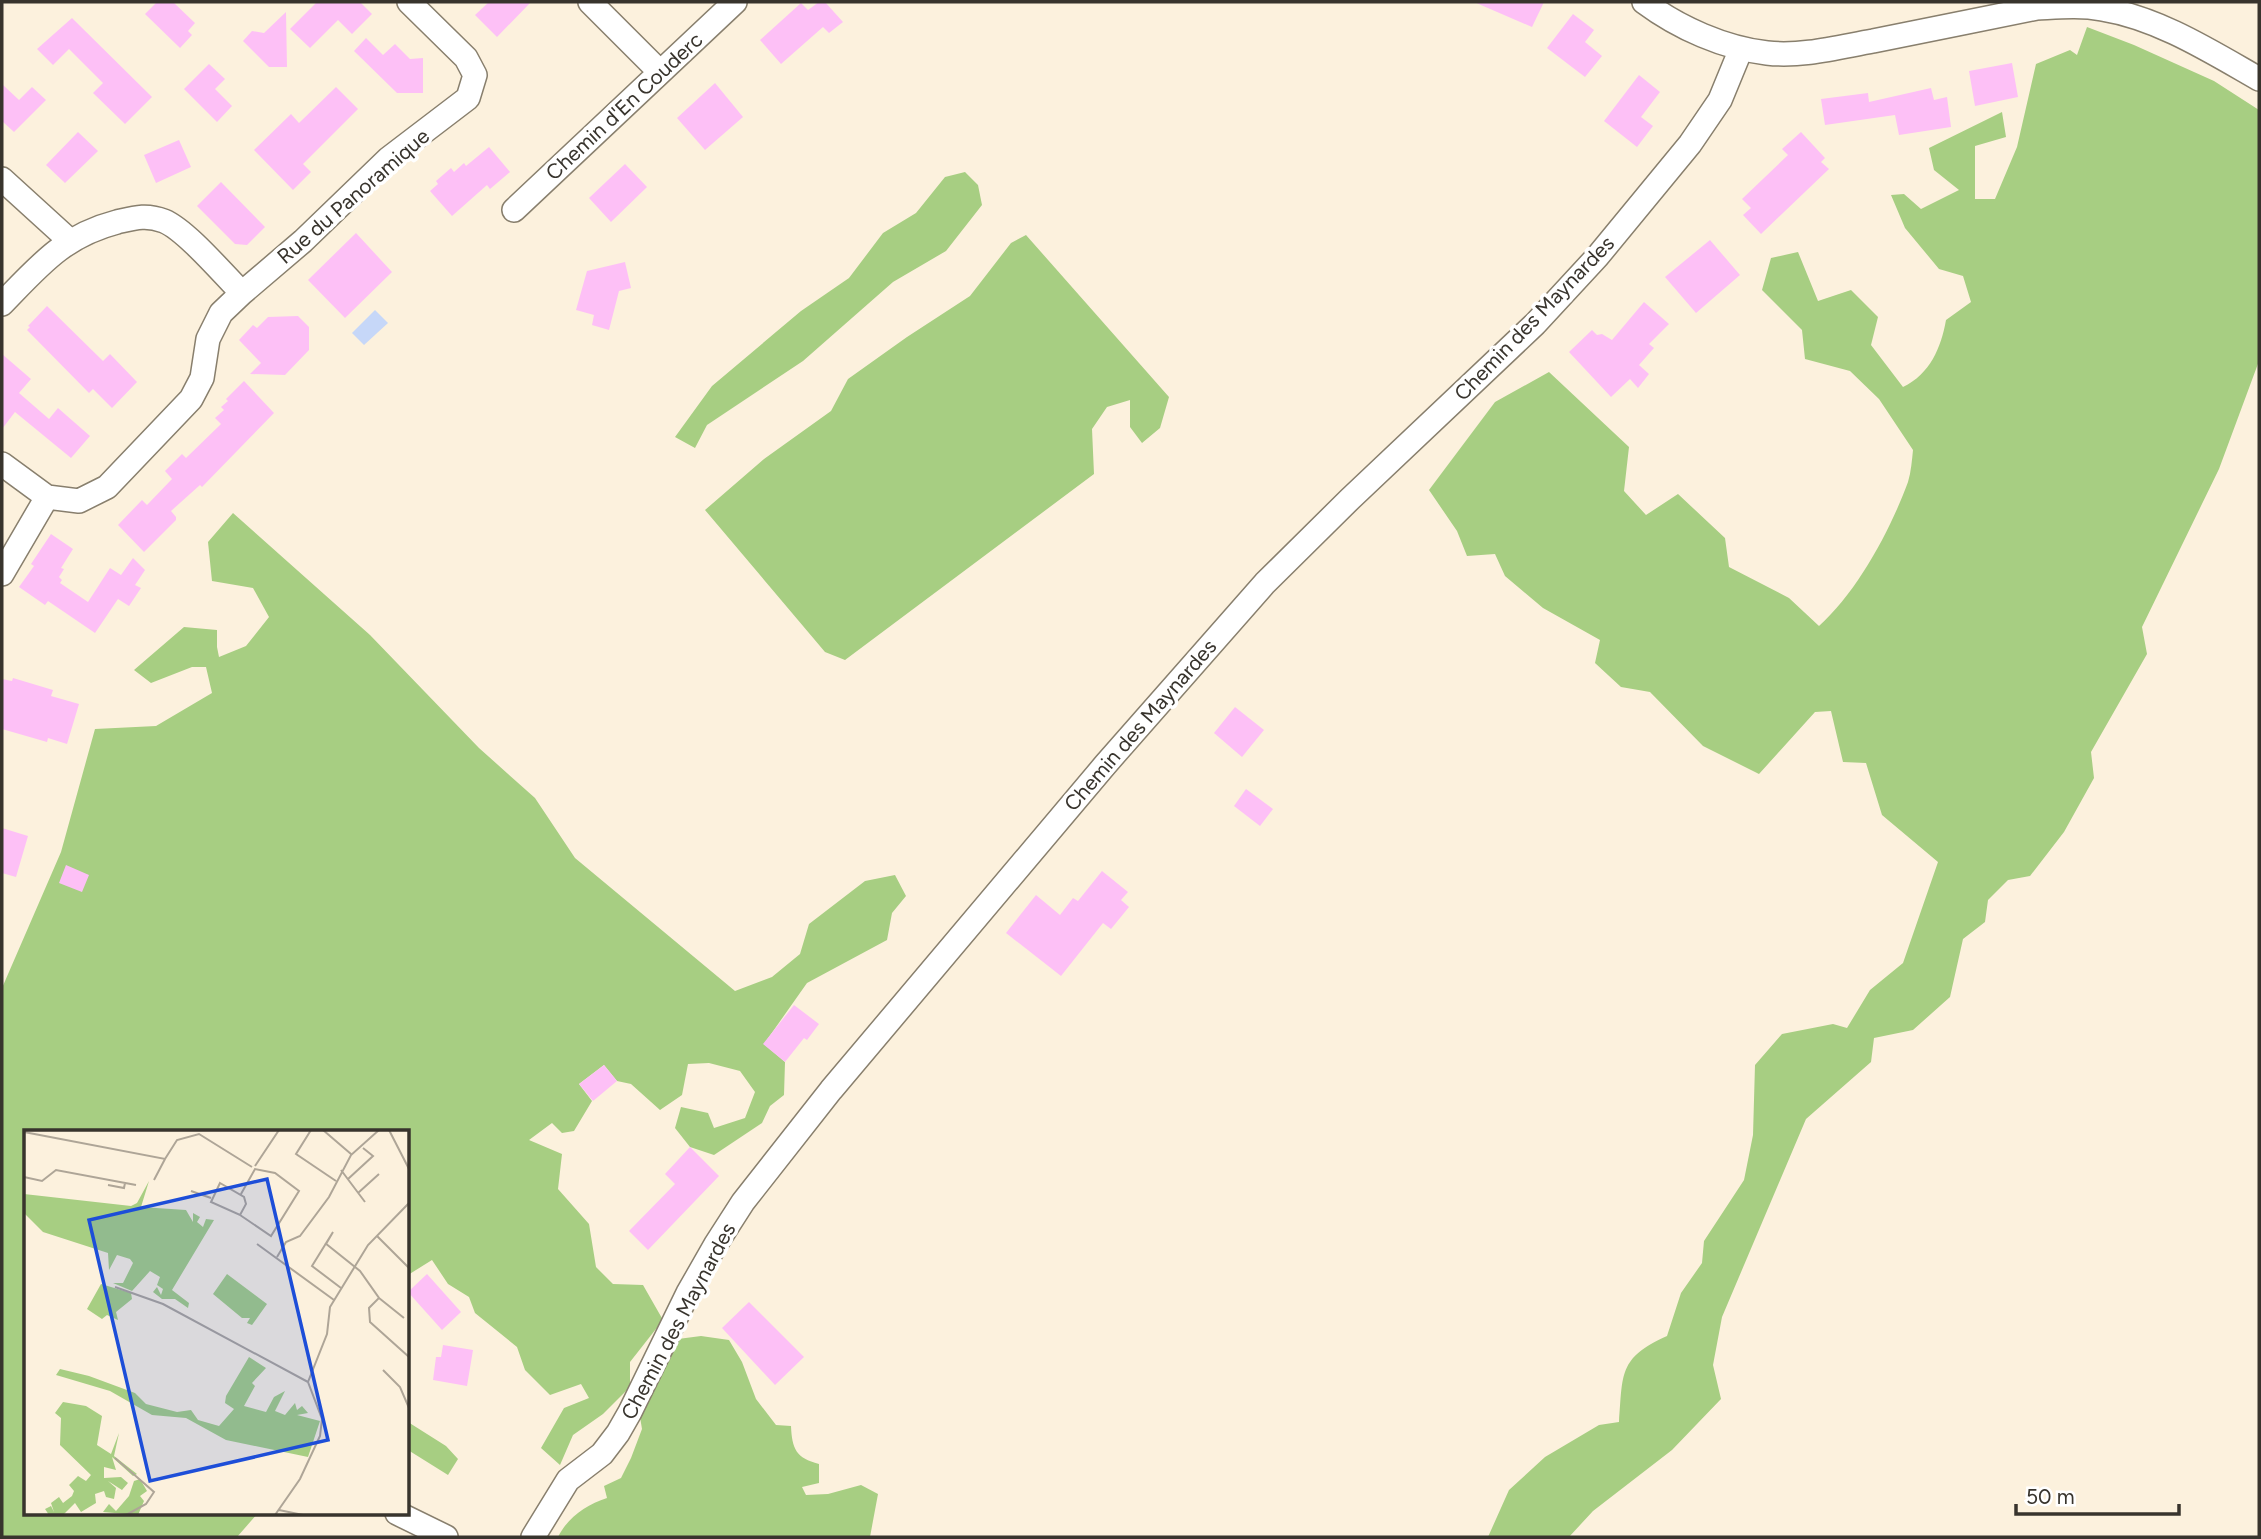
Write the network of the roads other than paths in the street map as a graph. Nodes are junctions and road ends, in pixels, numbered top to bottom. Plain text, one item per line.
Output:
1 (409, 2) edge
2 (590, 2) edge
3 (735, 2) edge
4 (1644, 2) edge
5 (1741, 49) junction
6 (660, 72) junction
7 (2259, 79) edge
8 (2, 179) edge
9 (514, 210) dead end
10 (69, 240) junction
11 (242, 293) junction
12 (2, 304) edge
13 (2, 464) edge
14 (47, 496) junction
15 (2, 574) edge
16 (399, 1514) edge
17 (446, 1537) edge
18 (533, 1537) edge

1 - 11 street, Rue du Panoramique
2 - 6 street
3 - 6 street, Chemin d'En Couderc
4 - 5 street
5 - 7 street
5 - 18 street, Chemin des Maynardes
6 - 9 street, Chemin d'En Couderc
8 - 10 street
10 - 11 street
10 - 12 street
11 - 14 street, Rue du Panoramique
13 - 14 street, Rue du Panoramique
14 - 15 street
16 - 17 street

